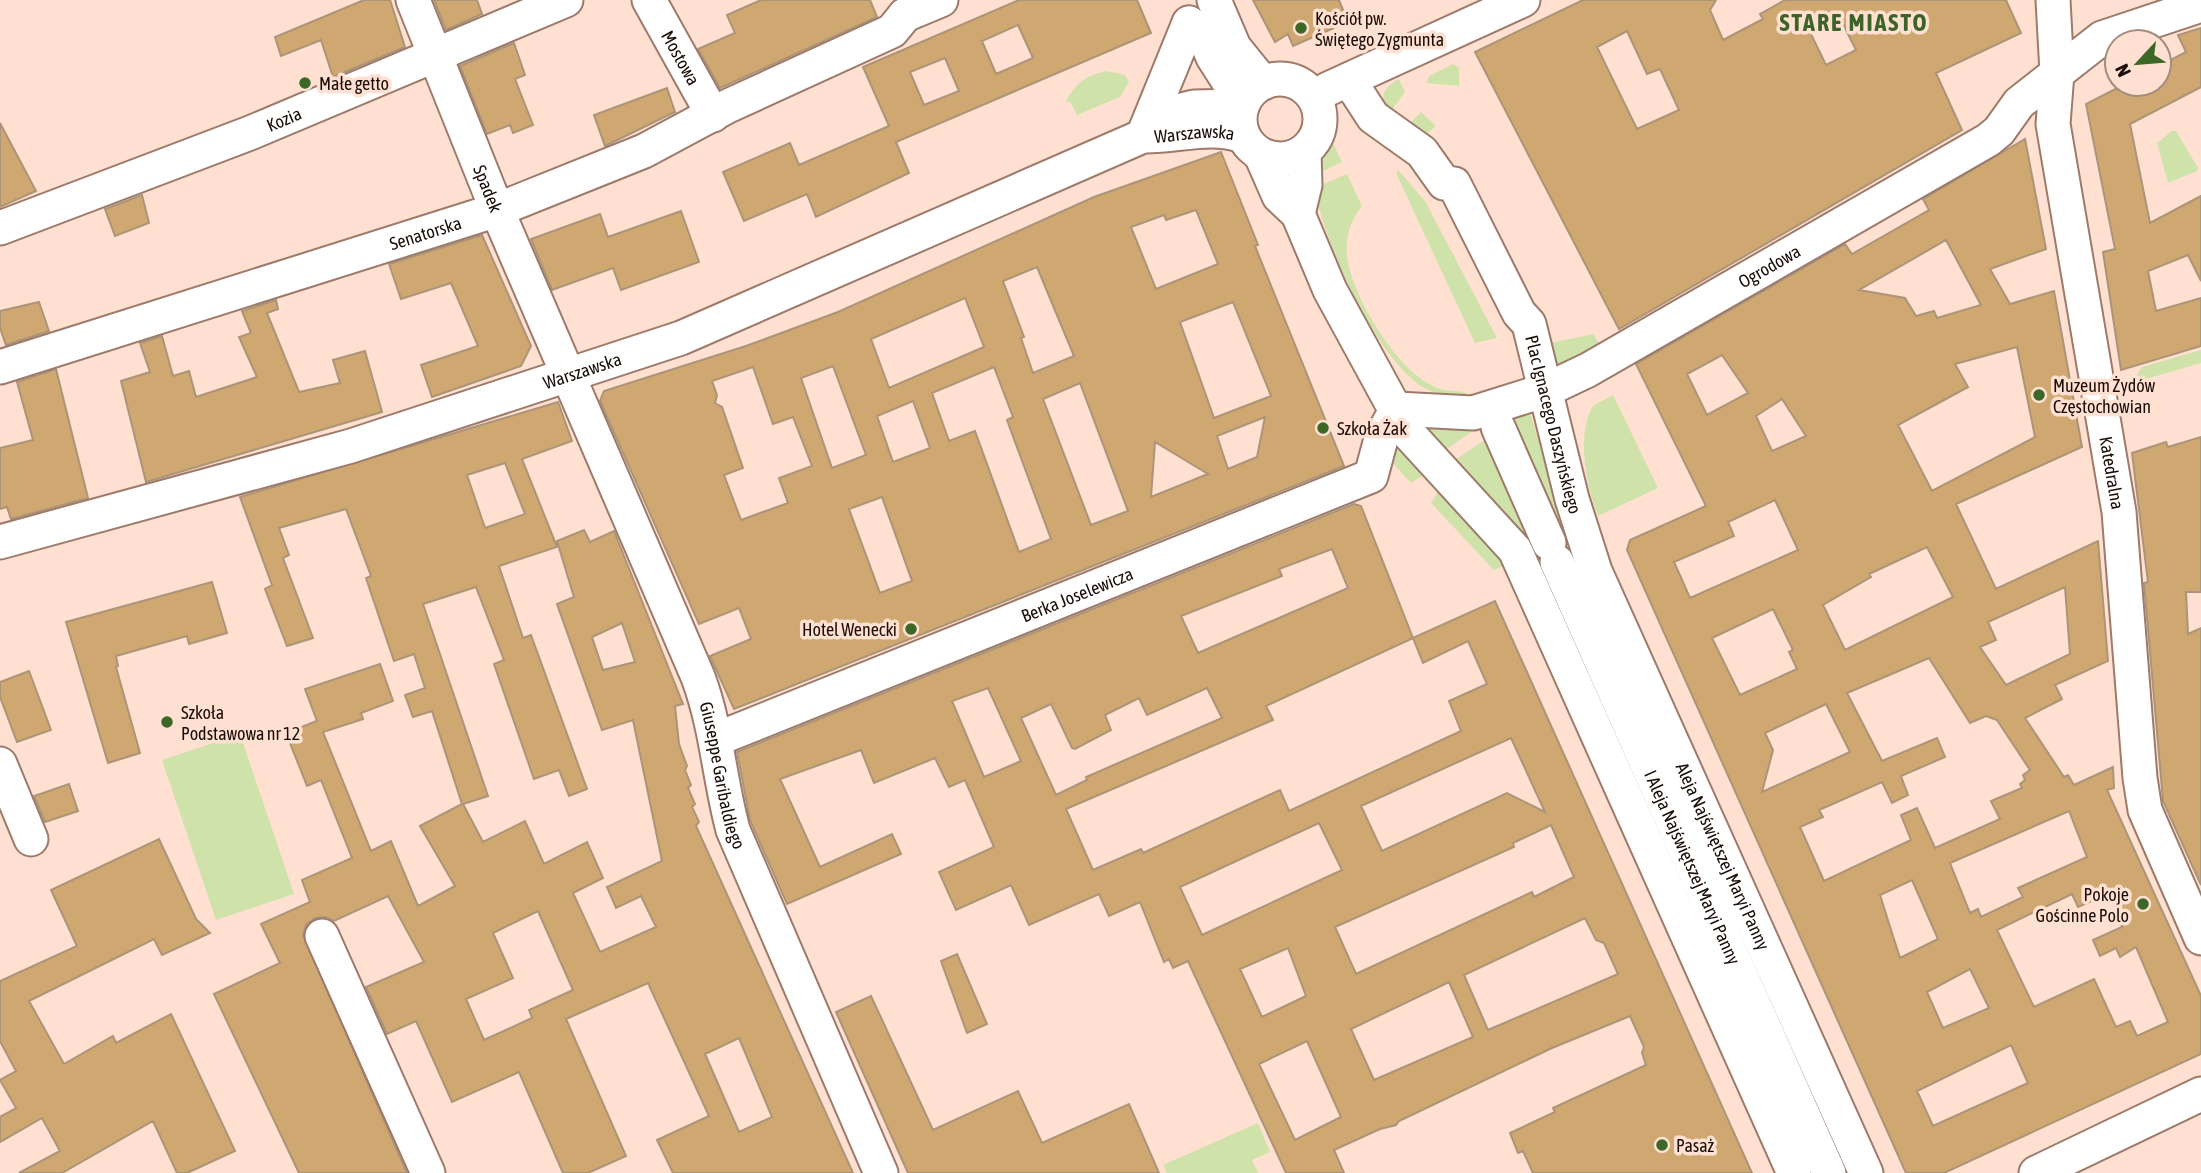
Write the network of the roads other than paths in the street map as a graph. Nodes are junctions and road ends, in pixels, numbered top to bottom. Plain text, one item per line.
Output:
1 (413, 0) edge
2 (566, 0) edge
3 (649, 0) edge
4 (941, 0) edge
5 (1214, 0) edge
6 (1523, 0) edge
7 (2201, 5) edge
8 (905, 8) edge
9 (2054, 8) edge
10 (1190, 11) edge
11 (2102, 38) junction
12 (436, 57) junction
13 (2057, 73) junction
14 (1349, 80) junction
15 (1312, 94) junction
16 (713, 115) junction
17 (1250, 117) junction
18 (1373, 117) junction
19 (1147, 127) junction
20 (1311, 142) junction
21 (497, 210) junction
22 (1298, 214) junction
23 (0, 228) edge
24 (0, 368) edge
25 (568, 376) junction
26 (1546, 390) junction
27 (1397, 409) junction
28 (1498, 427) dead end
29 (1583, 539) junction
30 (0, 542) edge
31 (1523, 566) junction
32 (717, 739) junction
33 (0, 764) edge
34 (31, 839) dead end
35 (321, 936) dead end
36 (2201, 938) edge
37 (2201, 1094) edge
38 (2045, 1168) edge
39 (428, 1173) edge
40 (881, 1173) edge
41 (1794, 1173) edge
42 (1829, 1173) edge
43 (1866, 1173) edge
44 (2014, 1173) edge

1 - 12 street, Spadek
2 - 12 street, Kozia
3 - 16 street, Mostowa
4 - 8 street, Senatorska
5 - 17 street
6 - 14 street
7 - 11 street, Ogrodowa
8 - 16 street, Senatorska
9 - 11 street, Ogrodowa
9 - 13 street, Katedralna
10 - 17 street
10 - 19 street
11 - 13 street, Ogrodowa
12 - 21 street, Spadek
12 - 23 street, Kozia
13 - 26 street, Ogrodowa
13 - 36 street, Katedralna
14 - 15 street
14 - 18 street, Plac Ignacego Daszyńskiego
15 - 17 street
15 - 20 street
16 - 21 street, Senatorska
17 - 19 street, Warszawska
17 - 20 street
17 - 22 street
18 - 20 street
18 - 26 street, Plac Ignacego Daszyńskiego
19 - 25 street, Warszawska
20 - 22 street
21 - 24 street, Senatorska
21 - 25 street, Spadek
22 - 27 street
25 - 30 street, Warszawska
25 - 32 street, Giuseppe Garibaldiego
26 - 27 street, Ogrodowa
26 - 29 street, Plac Ignacego Daszyńskiego
27 - 31 street
27 - 32 street, Berka Joselewicza
28 - 42 street, I Aleja Najświętszej Maryi Panny
29 - 31 street
29 - 43 street, Aleja Najświętszej Maryi Panny
31 - 41 street
32 - 40 street, Giuseppe Garibaldiego
33 - 34 street
35 - 39 street
37 - 38 street
38 - 44 street

